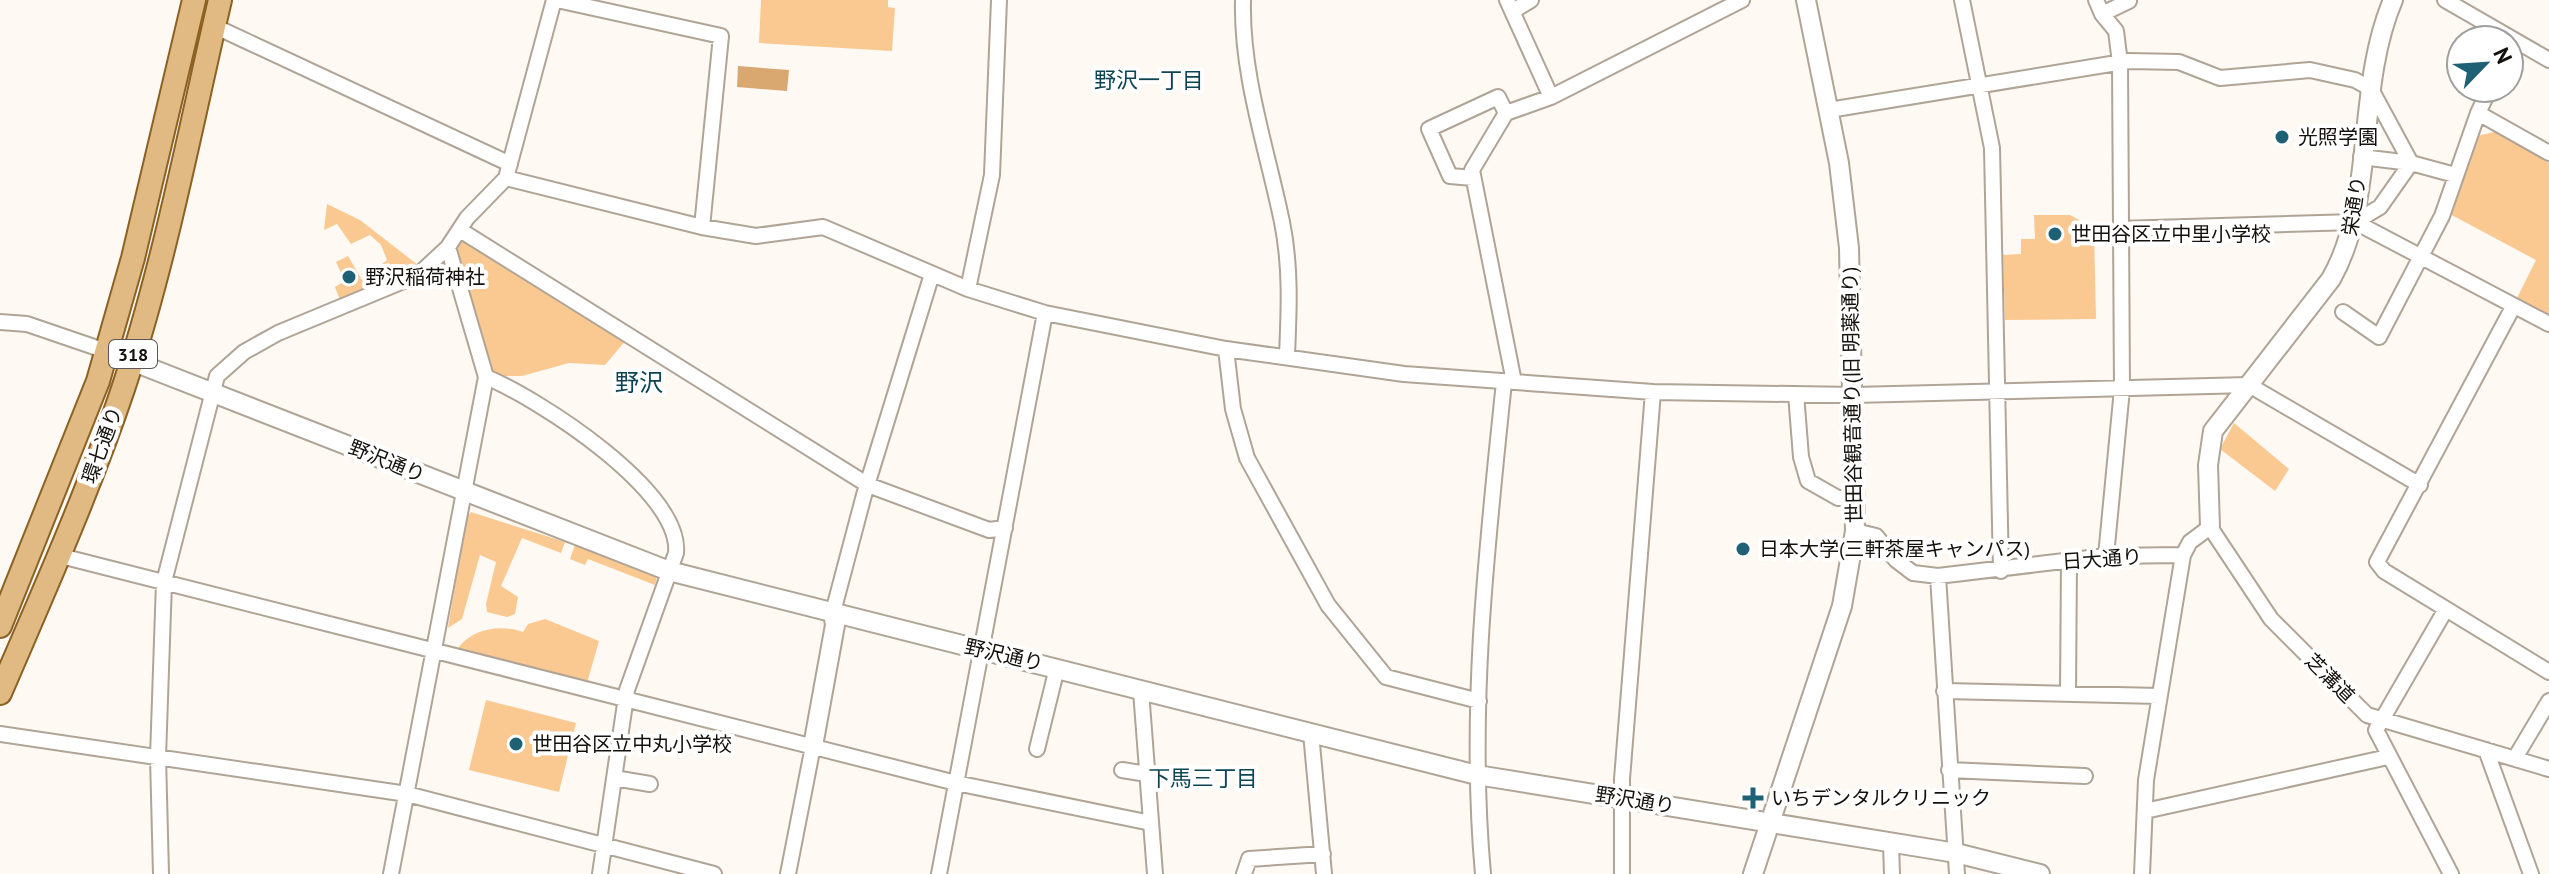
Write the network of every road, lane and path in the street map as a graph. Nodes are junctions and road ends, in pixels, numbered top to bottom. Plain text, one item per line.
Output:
1 (220, 0) edge
2 (555, 0) edge
3 (999, 0) edge
4 (1243, 0) edge
5 (1531, 0) edge
6 (1742, 0) edge
7 (1806, 0) edge
8 (1962, 0) edge
9 (2393, 0) edge
10 (2445, 0) edge
11 (191, 1) edge
12 (2129, 1) edge
13 (1510, 6) edge
14 (2099, 7) edge
15 (2481, 24) edge
16 (214, 26) junction
17 (2525, 50) edge
18 (2549, 60) edge
19 (2120, 63) junction
20 (1981, 86) junction
21 (2371, 89) junction
22 (1551, 97) junction
23 (2482, 104) edge
24 (1829, 110) junction
25 (1506, 113) junction
26 (2478, 113) junction
27 (2549, 153) edge
28 (2361, 157) junction
29 (2411, 163) junction
30 (508, 171) junction
31 (2455, 175) junction
32 (1473, 178) junction
33 (2355, 222) junction
34 (702, 227) junction
35 (2119, 229) junction
36 (460, 230) junction
37 (448, 247) junction
38 (2423, 258) junction
39 (932, 274) junction
40 (968, 289) junction
41 (2513, 307) junction
42 (2343, 312) dead end
43 (1045, 313) junction
44 (0, 322) edge
45 (2549, 324) edge
46 (1226, 349) junction
47 (106, 351) junction
48 (1287, 355) junction
49 (131, 361) junction
50 (486, 377) junction
51 (1509, 382) junction
52 (2249, 385) junction
53 (2122, 389) junction
54 (211, 392) junction
55 (1653, 392) junction
56 (1998, 392) junction
57 (1796, 394) junction
58 (1854, 395) junction
59 (868, 485) junction
60 (2420, 485) junction
61 (464, 492) junction
62 (1854, 498) junction
63 (2210, 527) junction
64 (1005, 528) junction
65 (1855, 531) junction
66 (2183, 555) junction
67 (61, 556) junction
68 (2106, 556) junction
69 (2069, 560) junction
70 (669, 571) junction
71 (2001, 571) junction
72 (1938, 576) junction
73 (164, 582) junction
74 (2446, 609) junction
75 (833, 612) junction
76 (0, 626) edge
77 (434, 650) junction
78 (982, 650) junction
79 (1057, 668) junction
80 (2549, 672) edge
81 (1141, 691) junction
82 (1944, 691) junction
83 (2068, 692) junction
84 (0, 693) edge
85 (2159, 696) junction
86 (625, 698) junction
87 (1479, 701) junction
88 (2549, 701) edge
89 (2381, 720) junction
90 (1311, 733) junction
91 (0, 734) edge
92 (813, 746) junction
93 (1037, 749) dead end
94 (2486, 750) junction
95 (158, 757) junction
96 (2388, 757) junction
97 (2515, 758) junction
98 (2549, 769) edge
99 (1122, 770) dead end
100 (1949, 770) junction
101 (1147, 774) junction
102 (1477, 775) junction
103 (2085, 776) dead end
104 (614, 778) junction
105 (956, 783) junction
106 (650, 784) dead end
107 (407, 794) junction
108 (1621, 798) junction
109 (2145, 811) junction
110 (1770, 822) junction
111 (1151, 823) junction
112 (1891, 844) junction
113 (604, 845) junction
114 (1956, 853) junction
115 (1323, 854) junction
116 (161, 874) edge
117 (391, 874) edge
118 (600, 874) edge
119 (714, 874) edge
120 (788, 874) edge
121 (939, 874) edge
122 (1155, 874) edge
123 (1244, 874) edge
124 (1324, 874) edge
125 (1483, 874) edge
126 (1622, 874) edge
127 (1753, 874) edge
128 (1892, 874) edge
129 (1957, 874) edge
130 (2040, 874) edge
131 (2142, 874) edge
132 (2451, 874) edge
133 (2531, 874) edge

1 - 16 main road, 環七通り / 318
2 - 30 street
2 - 34 street
3 - 40 street
4 - 48 street
5 - 13 street
6 - 22 street
7 - 24 street, 世田谷観音通り(旧 明薬通り)
8 - 20 street
9 - 21 street, 栄通り
10 - 15 street
11 - 47 main road, 環七通り / 318
12 - 14 street
13 - 22 street
14 - 19 street
16 - 30 street
16 - 49 main road, 環七通り / 318
17 - 18 street
19 - 20 street
19 - 21 street
19 - 35 street
20 - 24 street
20 - 56 street
21 - 28 street, 栄通り
21 - 29 street
22 - 25 street
23 - 26 street
24 - 58 street, 世田谷観音通り(旧 明薬通り)
25 - 32 street
25 - 32 street
26 - 27 street
26 - 31 street
28 - 29 street
28 - 33 street, 栄通り
29 - 31 street
29 - 33 street
30 - 34 street
30 - 36 street
31 - 38 street
32 - 51 street
33 - 35 street
33 - 38 street
33 - 52 street, 栄通り
34 - 39 street
35 - 53 street
36 - 37 street
36 - 59 street
37 - 50 street
37 - 54 street
38 - 41 street
38 - 42 street
39 - 40 street
39 - 59 street
40 - 43 street
41 - 45 street
41 - 60 street
43 - 46 street
43 - 64 street
44 - 47 street, 野沢通り
46 - 48 street
46 - 87 street
47 - 49 street, 野沢通り
47 - 76 main road, 環七通り / 318
48 - 51 street
49 - 54 street, 野沢通り
49 - 67 main road, 環七通り / 318
50 - 61 street
50 - 70 street
51 - 55 street
51 - 87 street
52 - 53 street
52 - 60 street
52 - 63 street, 栄通り
53 - 56 street
53 - 68 street
54 - 61 street, 野沢通り
54 - 73 street
55 - 57 street
55 - 108 street
56 - 58 street
56 - 71 street
57 - 58 street
57 - 62 street
58 - 62 street, 世田谷観音通り(旧 明薬通り)
59 - 64 street
59 - 75 street
60 - 74 street
61 - 70 street, 野沢通り
61 - 77 street
62 - 65 street, 世田谷観音通り(旧 明薬通り)
63 - 66 street
63 - 89 street, 芝溝道
64 - 78 street
65 - 72 street, 日大通り
65 - 110 street, 世田谷観音通り(旧 明薬通り)
66 - 68 street, 日大通り
66 - 85 street
67 - 73 street
67 - 84 main road, 環七通り / 318
68 - 69 street, 日大通り
69 - 71 street, 日大通り
69 - 83 street
70 - 75 street, 野沢通り
70 - 86 street
71 - 72 street, 日大通り
72 - 82 street
73 - 77 street
73 - 95 street
74 - 80 street
74 - 89 street
75 - 78 street, 野沢通り
75 - 92 street
77 - 86 street
77 - 107 street
78 - 79 street, 野沢通り
78 - 105 street
79 - 81 street, 野沢通り
79 - 93 street
81 - 90 street, 野沢通り
81 - 101 street
82 - 83 street
82 - 100 street
83 - 85 street
85 - 109 street
86 - 92 street
86 - 104 street
87 - 102 street
88 - 97 street
89 - 94 street, 芝溝道
89 - 96 street
90 - 102 street, 野沢通り
90 - 115 street
91 - 95 street
92 - 105 street
92 - 120 street
94 - 97 street, 芝溝道
94 - 133 street
95 - 107 street
95 - 116 street
96 - 109 street
96 - 132 street
97 - 98 street, 芝溝道
99 - 101 street
100 - 103 street
100 - 114 street
101 - 111 street
102 - 108 street, 野沢通り
102 - 125 street
104 - 106 street
104 - 113 street
105 - 111 street
105 - 121 street
107 - 113 street
107 - 117 street
108 - 110 street, 野沢通り
108 - 126 street
109 - 131 street
110 - 112 street, 野沢通り
110 - 127 street, 世田谷観音通り(旧 明薬通り)
111 - 122 street
112 - 114 street, 野沢通り
112 - 128 street
113 - 118 street
113 - 119 street
114 - 129 street
114 - 130 street, 野沢通り
115 - 123 street
115 - 124 street

